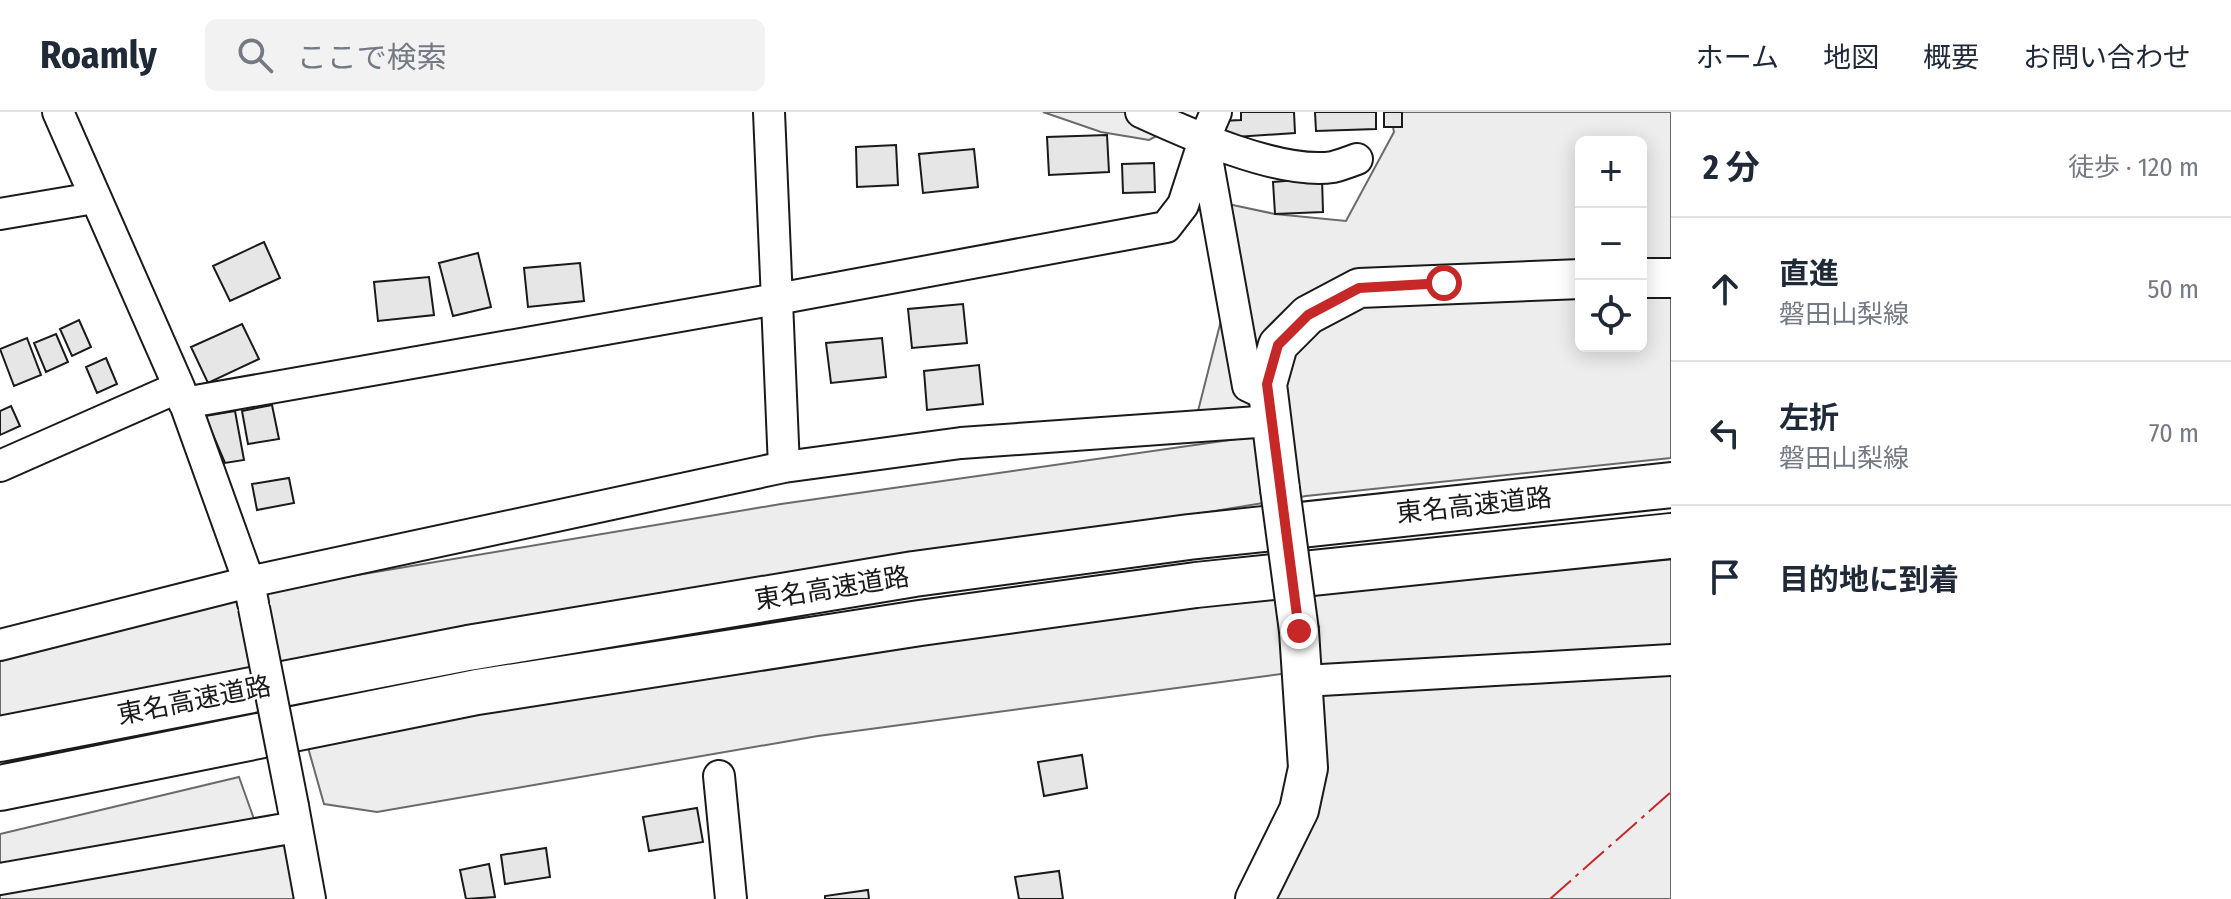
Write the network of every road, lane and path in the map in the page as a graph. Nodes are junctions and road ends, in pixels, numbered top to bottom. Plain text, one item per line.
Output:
1 (58, 112) edge
2 (769, 112) edge
3 (1141, 112) edge
4 (1216, 112) edge
5 (1204, 140) junction
6 (1357, 159) dead end
7 (94, 198) junction
8 (0, 214) edge
9 (1647, 278) edge
10 (1671, 278) edge
11 (1575, 279) edge
12 (777, 299) junction
13 (182, 395) junction
14 (1270, 409) junction
15 (0, 466) edge
16 (784, 467) junction
17 (1671, 485) edge
18 (1671, 536) edge
19 (251, 595) junction
20 (0, 645) edge
21 (1671, 660) edge
22 (1304, 681) junction
23 (0, 739) edge
24 (719, 776) dead end
25 (0, 788) edge
26 (295, 817) junction
27 (0, 879) edge
28 (310, 899) edge
29 (731, 899) edge
30 (1255, 899) edge

1 - 7 street
2 - 12 street
3 - 5 street
4 - 5 street
5 - 6 street
5 - 12 street
5 - 14 street
7 - 8 street
7 - 13 street
9 - 10 main road
11 - 14 main road
12 - 13 street
12 - 16 street
13 - 15 street
13 - 19 street
14 - 16 street
14 - 22 main road, bridge
16 - 19 street
17 - 23 highway, 東名高速道路
18 - 25 highway, 東名高速道路
19 - 20 street
19 - 26 street, bridge
21 - 22 street
22 - 30 main road
24 - 29 street
26 - 27 street
26 - 28 street

